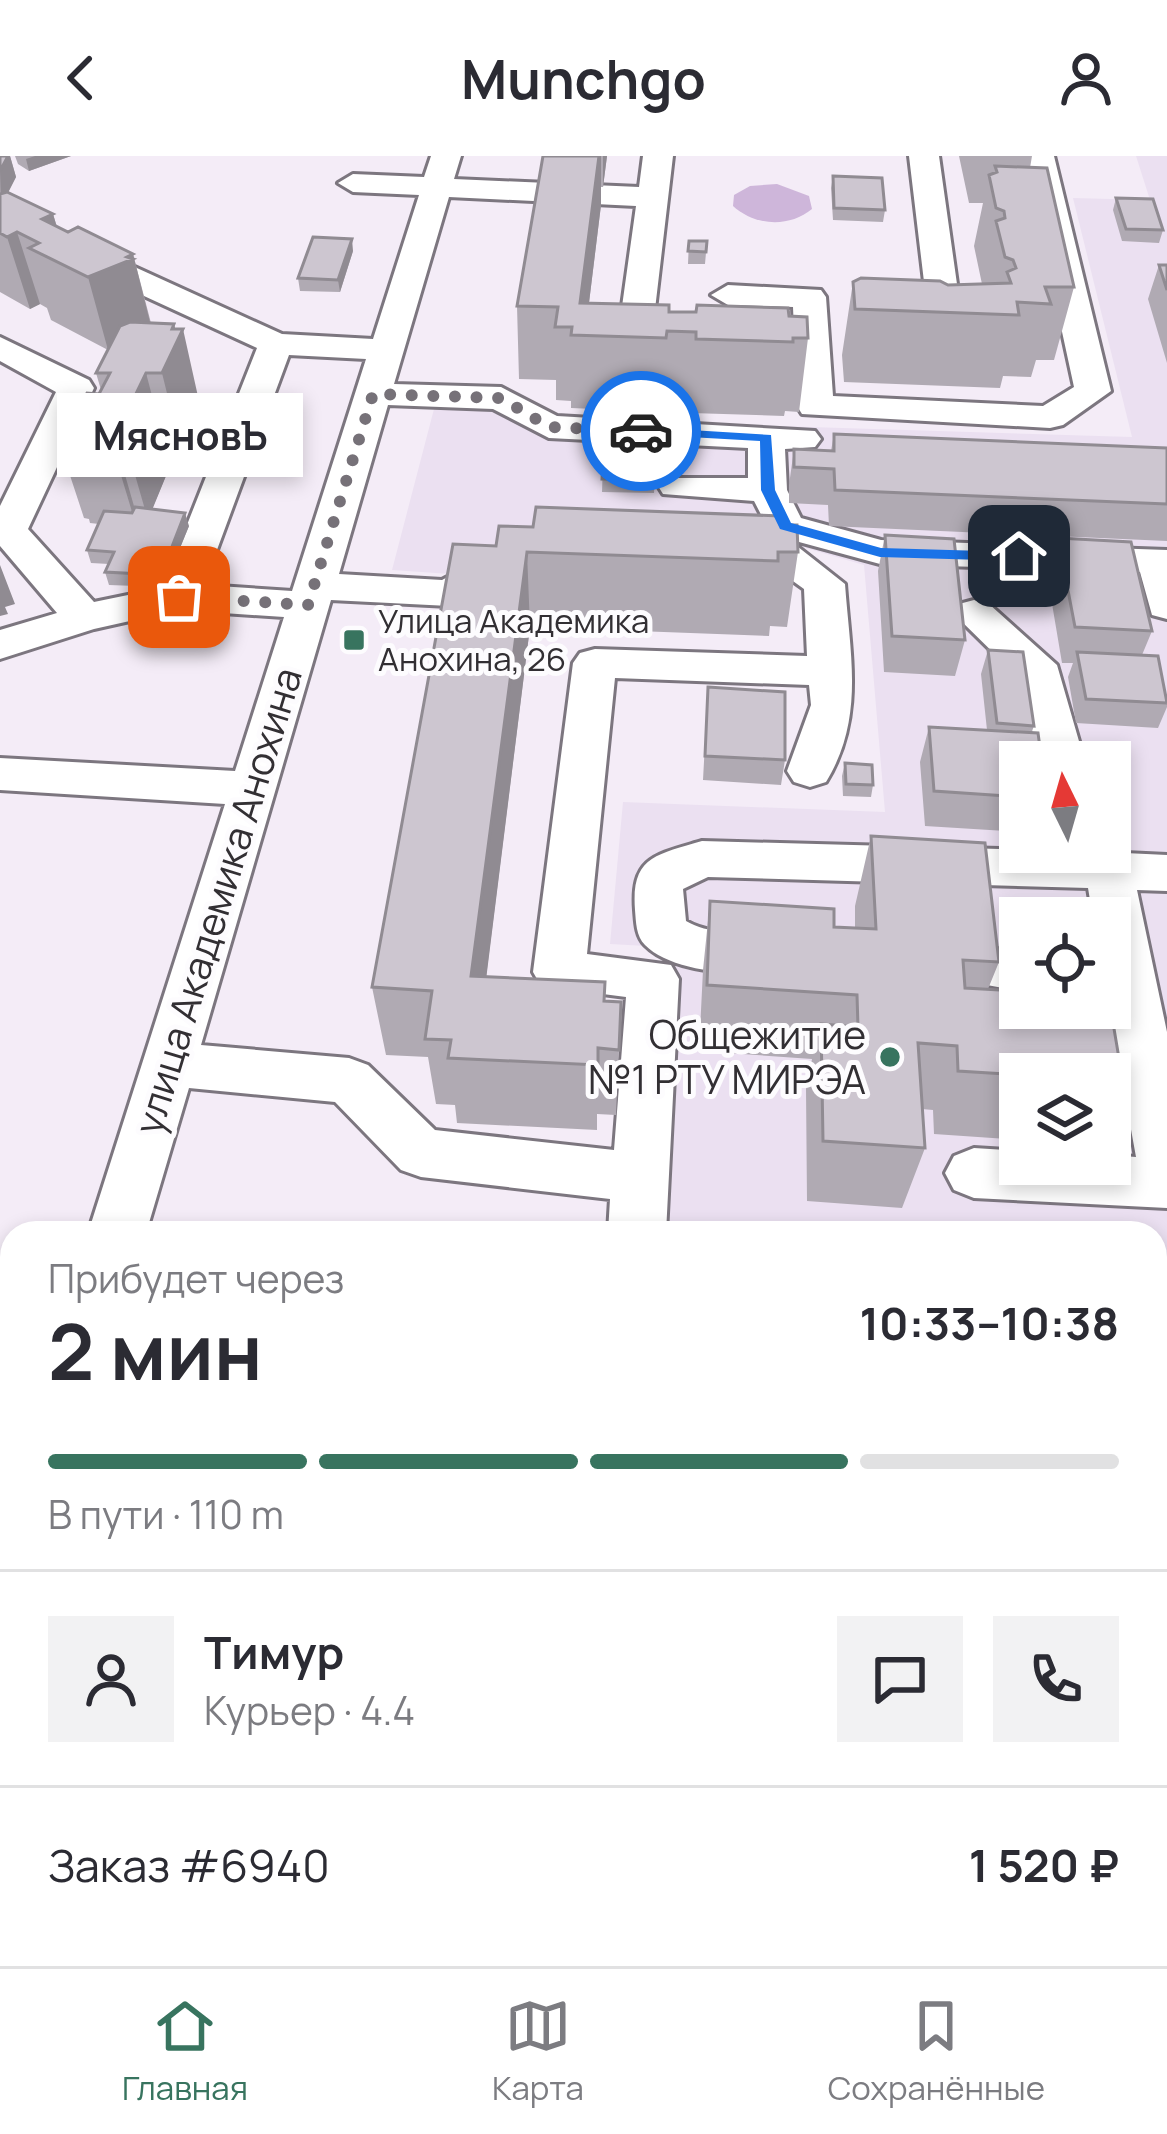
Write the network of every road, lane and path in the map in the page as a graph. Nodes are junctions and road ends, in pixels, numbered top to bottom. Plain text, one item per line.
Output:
1 (658, 156) edge
2 (924, 156) edge
3 (1039, 156) edge
4 (441, 172) edge
5 (352, 183) dead end
6 (651, 197) junction
7 (0, 242) edge
8 (728, 295) dead end
9 (809, 297) junction
10 (850, 298) edge
11 (229, 323) junction
12 (722, 331) edge
13 (798, 334) junction
14 (855, 337) edge
15 (902, 339) edge
16 (186, 344) dead end
17 (276, 344) junction
18 (0, 347) edge
19 (387, 350) junction
20 (373, 394) junction
21 (766, 437) junction
22 (810, 439) dead end
23 (677, 486) dead end
24 (768, 490) junction
25 (4, 531) edge
26 (547, 540) edge
27 (681, 544) edge
28 (311, 596) junction
29 (179, 597) junction
30 (1167, 606) edge
31 (974, 613) dead end
32 (85, 618) junction
33 (0, 645) edge
34 (830, 671) junction
35 (1057, 741) edge
36 (810, 771) dead end
37 (0, 774) edge
38 (252, 789) junction
39 (999, 861) edge
40 (1131, 867) edge
41 (1107, 873) edge
42 (1167, 873) edge
43 (812, 955) edge
44 (1136, 977) edge
45 (169, 1064) junction
46 (1167, 1169) edge
47 (974, 1173) dead end
48 (640, 1178) junction
49 (1167, 1183) edge
50 (121, 1221) edge
51 (638, 1221) edge

1 - 6 street
2 - 15 street
3 - 13 street
4 - 5 street
4 - 6 street
4 - 19 street, улица Академика Анохина
6 - 12 street
7 - 11 street
8 - 9 street
9 - 10 street
9 - 13 street
11 - 16 street
11 - 17 street
13 - 14 street
17 - 19 street
17 - 29 street
18 - 25 street
19 - 20 street, улица Академика Анохина
20 - 21 street
20 - 28 street, улица Академика Анохина
21 - 22 street
21 - 24 street
23 - 24 street
24 - 30 street
25 - 32 street
26 - 28 street
27 - 34 street
28 - 29 street
28 - 38 street, улица Академика Анохина
29 - 32 street
31 - 35 street
32 - 33 street
34 - 36 street
34 - 48 street
37 - 38 street
38 - 45 street, улица Академика Анохина
39 - 43 street
40 - 42 street
41 - 44 street
44 - 46 street
45 - 48 street
45 - 50 street, улица Академика Анохина
47 - 49 street
48 - 51 street

